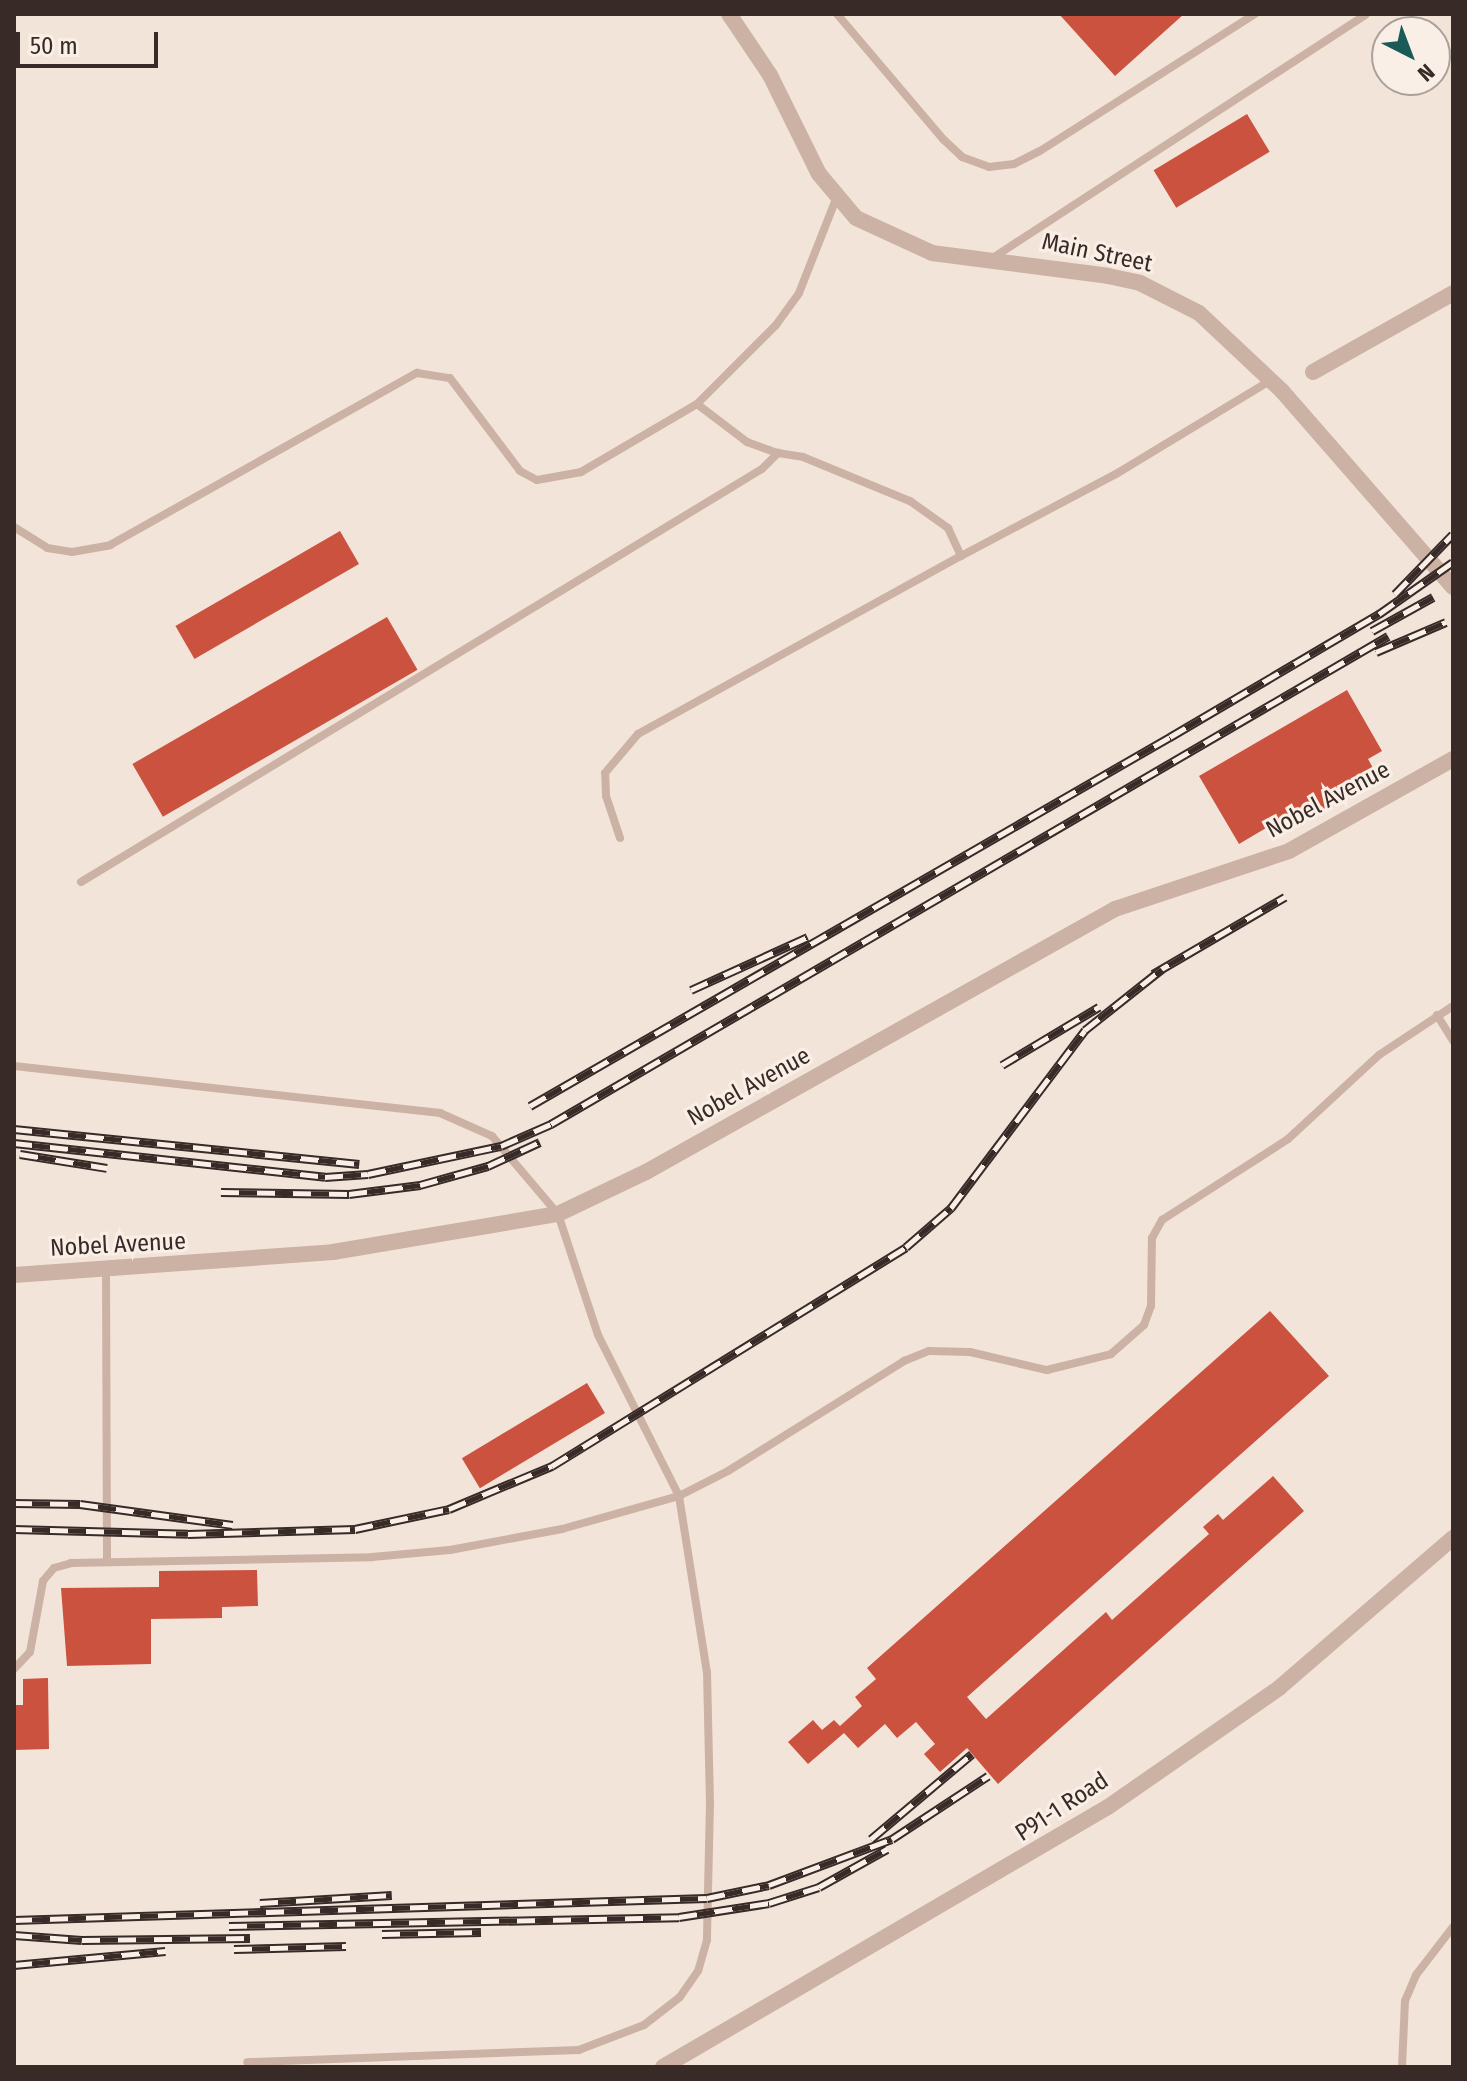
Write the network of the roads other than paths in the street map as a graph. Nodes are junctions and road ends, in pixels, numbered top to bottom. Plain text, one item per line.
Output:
1 (729, 14) edge
2 (837, 14) edge
3 (1255, 14) edge
4 (1366, 15) edge
5 (836, 199) junction
6 (988, 260) junction
7 (1453, 293) edge
8 (1313, 372) dead end
9 (1272, 380) junction
10 (697, 404) junction
11 (778, 453) junction
12 (14, 527) edge
13 (961, 556) junction
14 (1453, 587) edge
15 (1451, 759) edge
16 (620, 838) dead end
17 (81, 882) dead end
18 (1453, 1006) edge
19 (1437, 1015) junction
20 (1453, 1041) edge
21 (14, 1066) edge
22 (558, 1214) junction
23 (106, 1270) junction
24 (14, 1275) edge
25 (679, 1496) junction
26 (1453, 1538) edge
27 (107, 1559) junction
28 (14, 1669) edge
29 (1453, 1927) edge
30 (247, 2062) dead end
31 (663, 2067) edge
32 (1402, 2067) edge

1 - 5 street, Main Street
2 - 3 lane
4 - 6 lane
5 - 6 street, Main Street
5 - 10 lane
6 - 9 street, Main Street
7 - 8 street
9 - 13 lane
9 - 14 street, Main Street
10 - 11 lane
10 - 12 lane
11 - 13 lane
11 - 17 lane
13 - 16 lane
15 - 22 street, Nobel Avenue
18 - 19 lane
19 - 20 lane
19 - 25 lane
21 - 22 lane
22 - 23 street, Nobel Avenue
22 - 25 lane
23 - 24 street, Nobel Avenue
23 - 27 lane
25 - 27 lane
25 - 30 lane
26 - 31 street, P91-1 Road
27 - 28 lane
29 - 32 lane

